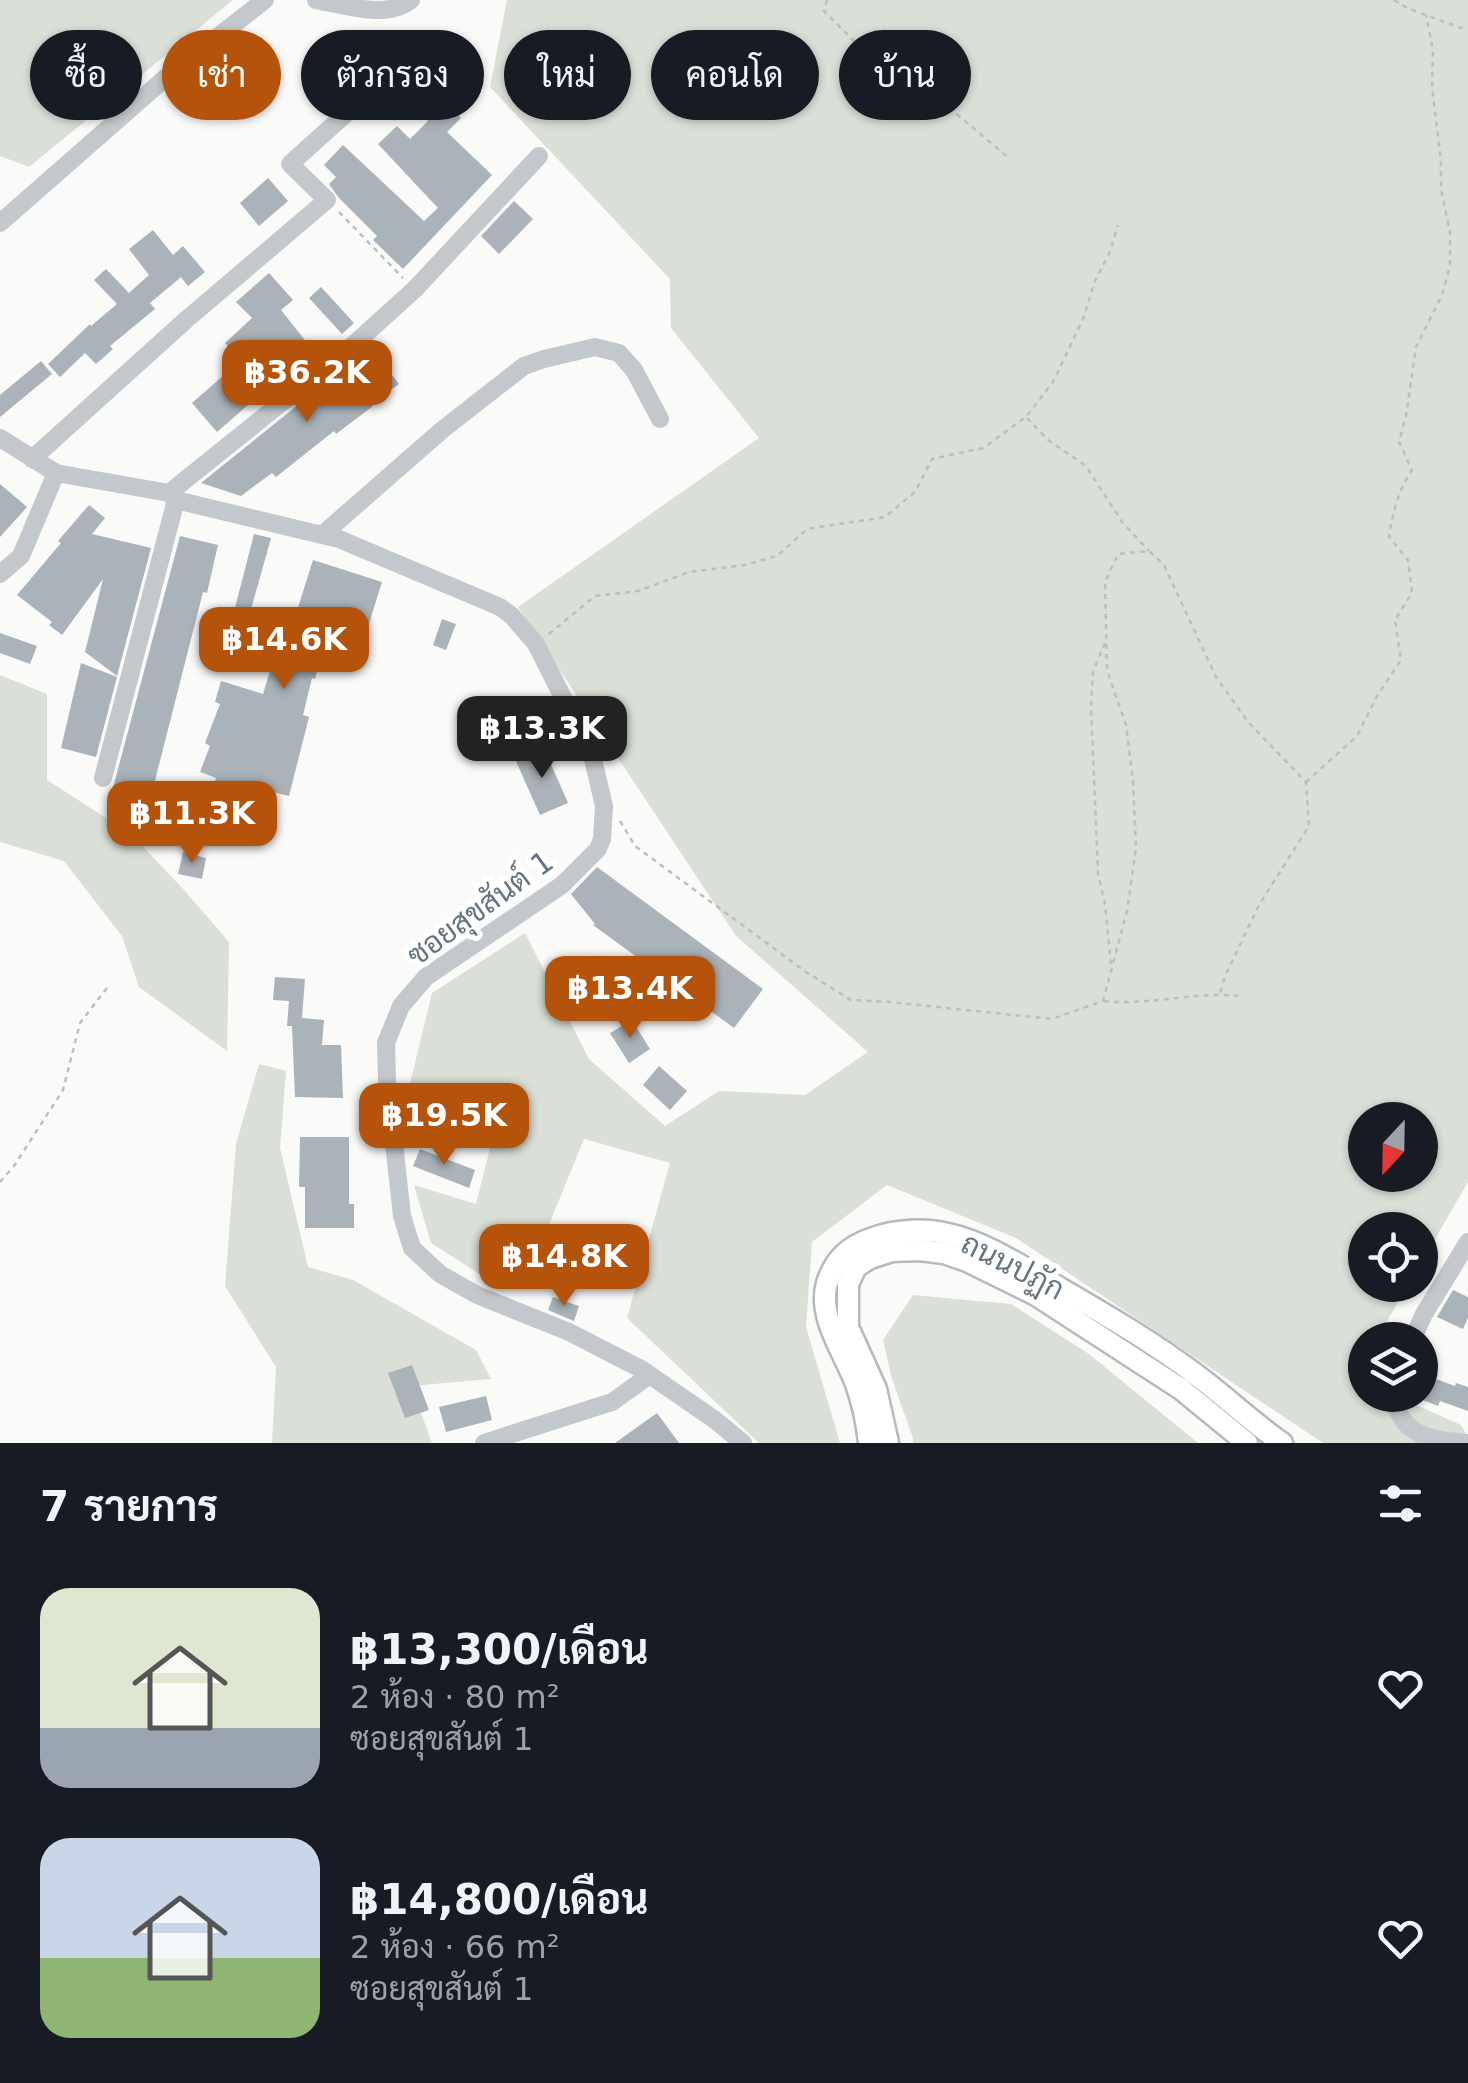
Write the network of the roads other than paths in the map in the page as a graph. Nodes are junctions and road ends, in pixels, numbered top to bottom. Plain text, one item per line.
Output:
1 (266, 0) edge
2 (316, 0) edge
3 (411, 0) edge
4 (339, 120) edge
5 (539, 156) dead end
6 (0, 223) edge
7 (660, 419) dead end
8 (0, 438) edge
9 (32, 459) junction
10 (56, 473) junction
11 (173, 497) junction
12 (322, 534) junction
13 (0, 574) edge
14 (103, 778) dead end
15 (1468, 1242) edge
16 (1420, 1322) edge
17 (650, 1375) junction
18 (1399, 1412) edge
19 (484, 1443) edge
20 (743, 1443) edge
21 (869, 1443) edge
22 (888, 1443) edge
23 (1247, 1443) edge
24 (1282, 1443) edge
25 (1468, 1443) edge

1 - 6 street
2 - 3 street
4 - 9 street
5 - 11 street
7 - 12 street
8 - 9 street, ซอยสุขสันต์ 1
9 - 10 street, ซอยสุขสันต์ 1
10 - 11 street, ซอยสุขสันต์ 1
10 - 13 street
11 - 12 street, ซอยสุขสันต์ 1
11 - 14 street
12 - 17 street, ซอยสุขสันต์ 1
15 - 16 street
17 - 19 street
17 - 20 street, ซอยสุขสันต์ 1
18 - 25 street
21 - 24 main road, ถนนปฏัก
22 - 23 main road, ถนนปฏัก

